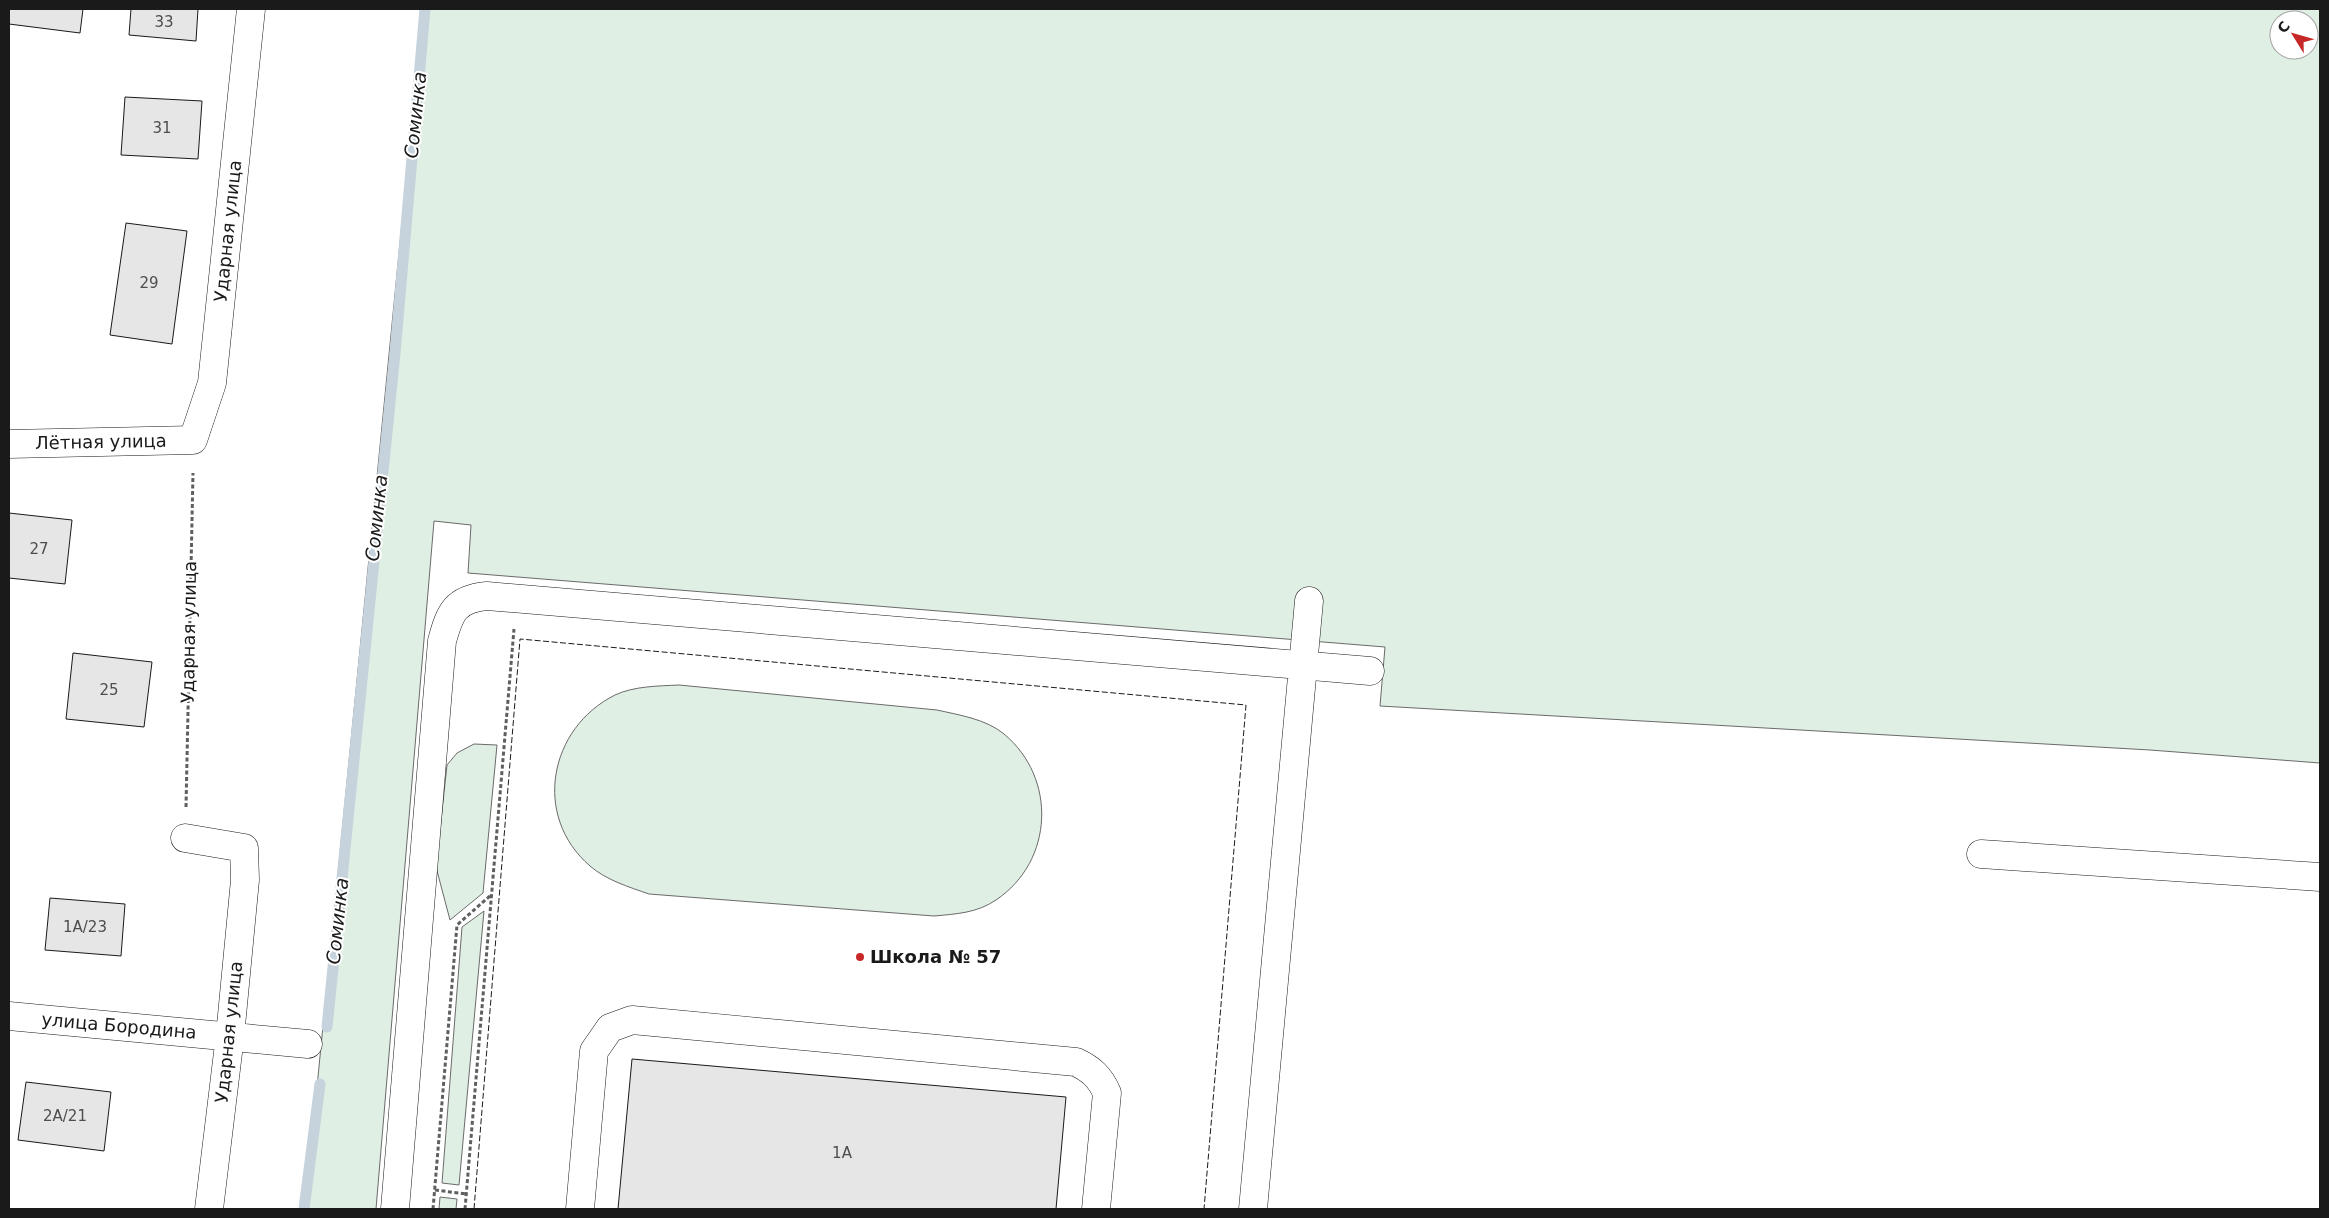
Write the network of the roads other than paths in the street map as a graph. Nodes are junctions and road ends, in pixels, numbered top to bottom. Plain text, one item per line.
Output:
1 (251, 9) edge
2 (193, 440) joint
3 (9, 444) edge
4 (1309, 601) dead end
5 (1303, 665) junction
6 (1370, 671) dead end
7 (185, 838) road end
8 (1981, 854) dead end
9 (2320, 876) edge
10 (9, 1016) edge
11 (230, 1036) junction
12 (308, 1044) dead end
13 (209, 1209) edge
14 (395, 1209) edge
15 (580, 1209) edge
16 (1096, 1209) edge
17 (1253, 1209) edge

1 - 2 street, Ударная улица
2 - 3 street, Лётная улица
4 - 5 street
5 - 6 street
5 - 14 street
5 - 17 street
7 - 11 street, Ударная улица
8 - 9 street
10 - 11 street, улица Бородина
11 - 12 street, улица Бородина
11 - 13 street, Ударная улица
15 - 16 street

